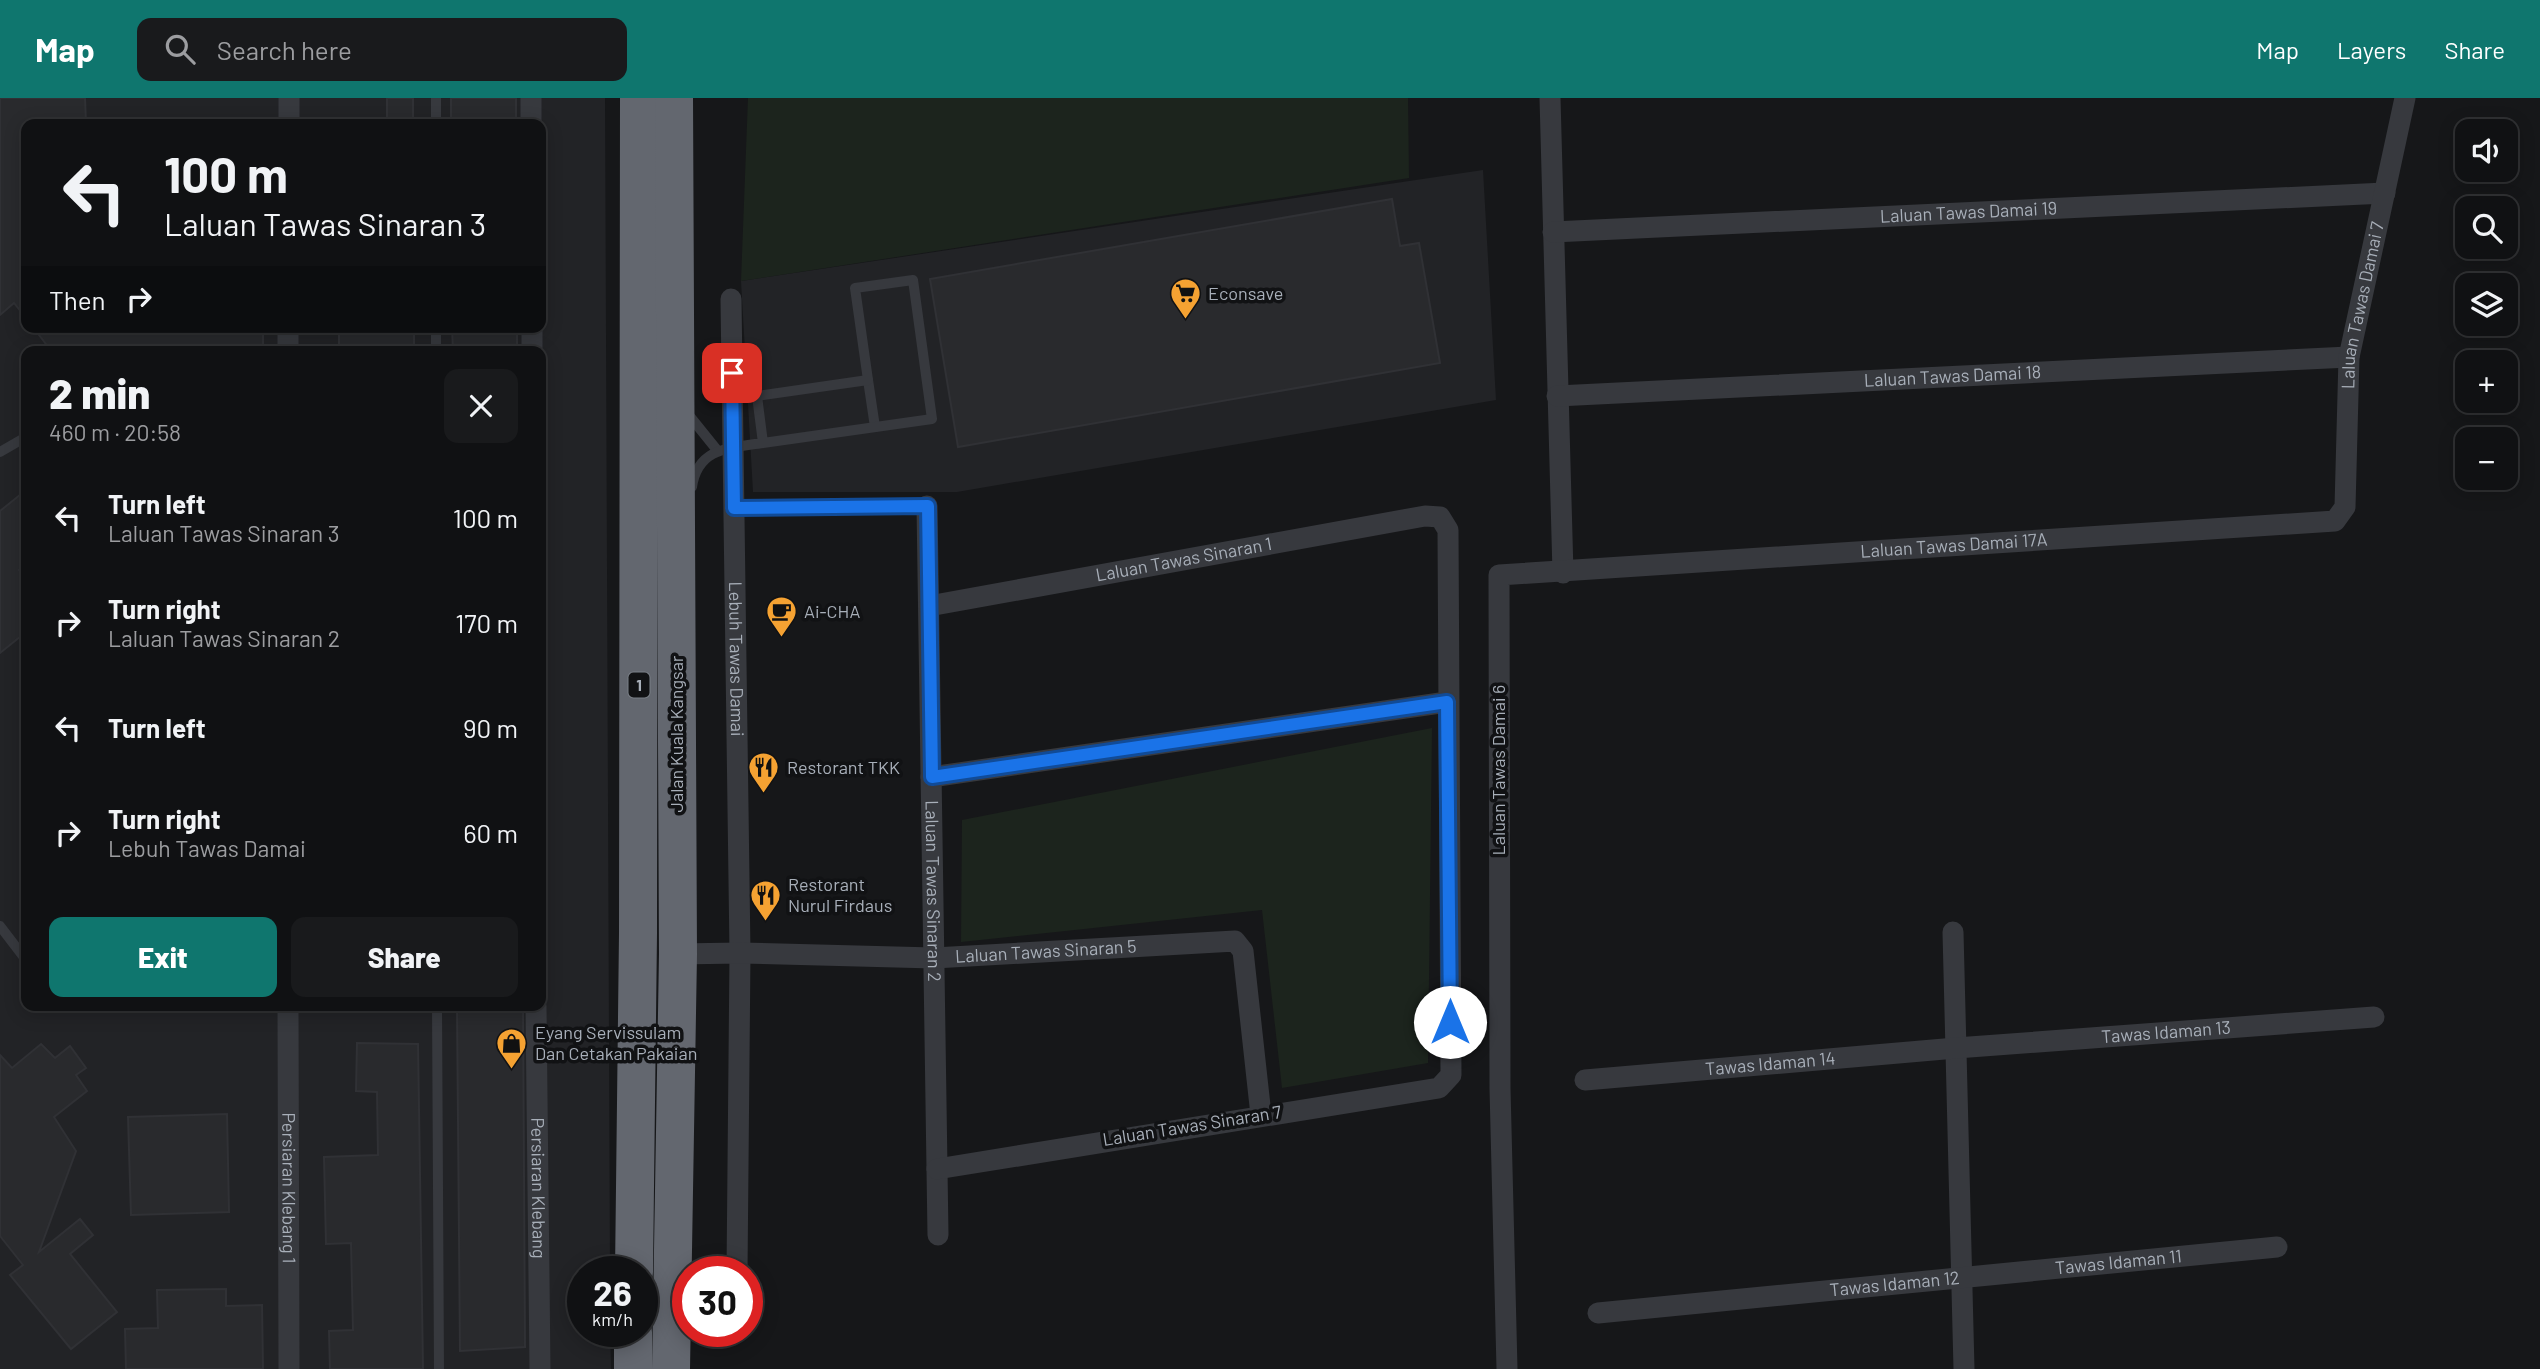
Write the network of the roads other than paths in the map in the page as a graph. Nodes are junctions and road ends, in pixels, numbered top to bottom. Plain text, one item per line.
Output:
1 (289, 98) edge
2 (436, 98) edge
3 (531, 98) edge
4 (624, 98) edge
5 (639, 98) edge
6 (674, 98) edge
7 (1550, 98) edge
8 (2405, 98) edge
9 (289, 119) edge
10 (436, 119) edge
11 (531, 119) edge
12 (639, 165) junction
13 (2385, 193) junction
14 (1553, 232) junction
15 (731, 299) dead end
16 (673, 306) junction
17 (2349, 357) junction
18 (868, 380) junction
19 (1557, 396) junction
20 (875, 427) junction
21 (21, 440) edge
22 (763, 443) junction
23 (725, 449) junction
24 (0, 452) edge
25 (691, 497) dead end
26 (928, 506) joint
27 (734, 508) junction
28 (2340, 516) joint
29 (1563, 573) junction
30 (929, 606) junction
31 (1447, 702) junction
32 (932, 777) junction
33 (0, 926) edge
34 (1953, 932) dead end
35 (21, 953) edge
36 (740, 953) junction
37 (678, 954) junction
38 (934, 958) junction
39 (288, 1011) edge
40 (437, 1011) edge
41 (536, 1011) edge
42 (2374, 1017) dead end
43 (1956, 1048) junction
44 (1585, 1080) dead end
45 (1261, 1115) junction
46 (937, 1169) junction
47 (937, 1235) dead end
48 (2277, 1247) dead end
49 (634, 1256) edge
50 (737, 1256) edge
51 (1962, 1277) junction
52 (1598, 1313) dead end
53 (634, 1347) edge
54 (289, 1369) edge
55 (439, 1369) edge
56 (540, 1369) edge
57 (633, 1369) edge
58 (671, 1369) edge
59 (1507, 1369) edge
60 (1964, 1369) edge

1 - 9 street
2 - 10 lane
3 - 11 street
4 - 12 street
5 - 12 highway, 1
6 - 16 highway, Jalan Kuala Kangsar
7 - 14 street
8 - 13 street, Laluan Tawas Damai 7
12 - 49 highway, 1
13 - 14 street, Laluan Tawas Damai 19
13 - 17 street, Laluan Tawas Damai 7
14 - 19 street
15 - 23 street, Lebuh Tawas Damai
16 - 23 lane
16 - 37 highway, Jalan Kuala Kangsar
17 - 19 street, Laluan Tawas Damai 18
17 - 28 street, Laluan Tawas Damai 7
18 - 20 lane
18 - 20 lane
18 - 22 lane
19 - 29 street
20 - 22 lane
21 - 24 lane
22 - 23 lane
23 - 25 lane
23 - 27 street, Lebuh Tawas Damai
26 - 27 lane
26 - 30 street, Laluan Tawas Sinaran 2
27 - 36 street, Lebuh Tawas Damai
28 - 29 street, Laluan Tawas Damai 17A
29 - 59 street, Laluan Tawas Damai 6
30 - 31 street, Laluan Tawas Sinaran 1
30 - 32 street, Laluan Tawas Sinaran 2
31 - 32 street
31 - 45 street, Laluan Tawas Sinaran 7
32 - 38 street, Laluan Tawas Sinaran 2
33 - 35 lane
34 - 43 street, Tawas Idaman 12
36 - 37 street, Laluan Tawas Sinaran 5
36 - 38 street, Laluan Tawas Sinaran 5
36 - 50 street, Lebuh Tawas Damai
37 - 58 highway, Jalan Kuala Kangsar
38 - 45 street, Laluan Tawas Sinaran 5
38 - 46 street, Laluan Tawas Sinaran 2
39 - 54 street, Persiaran Klebang 1
40 - 55 lane
41 - 56 street, Persiaran Klebang
42 - 43 street, Tawas Idaman 13
43 - 44 street, Tawas Idaman 14
43 - 51 street, Tawas Idaman 12
45 - 46 street, Laluan Tawas Sinaran 7
46 - 47 street, Laluan Tawas Sinaran 2
48 - 51 street, Tawas Idaman 11
51 - 52 street, Tawas Idaman 12
51 - 60 street
53 - 57 highway

